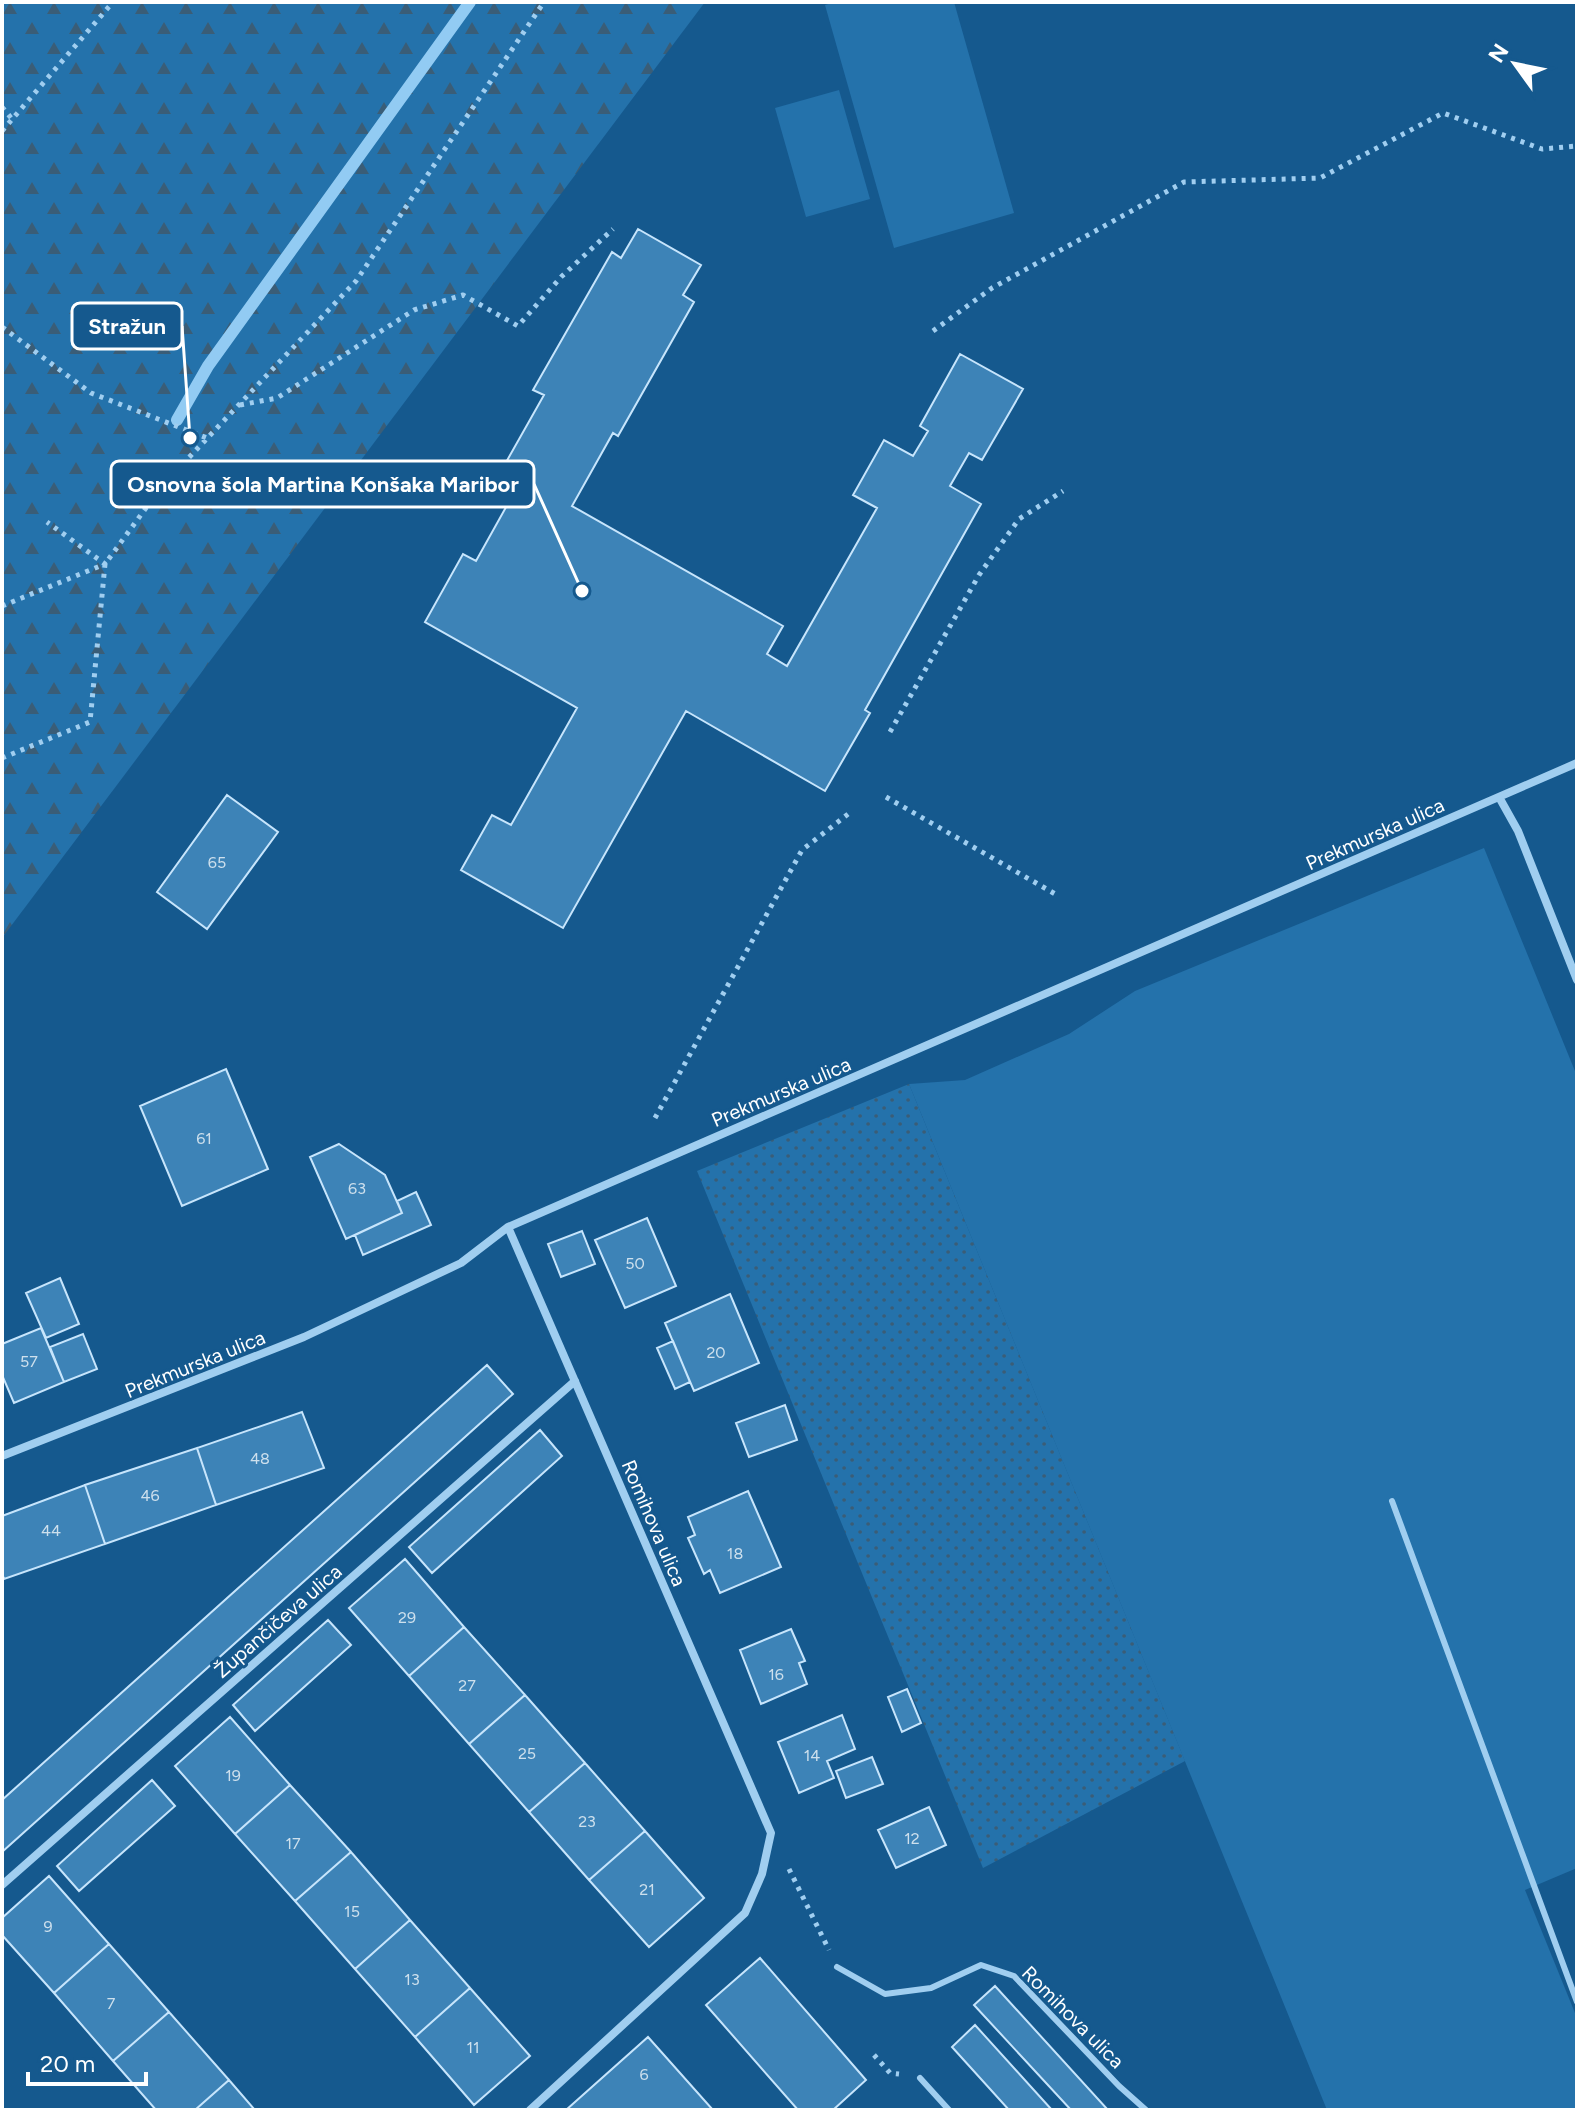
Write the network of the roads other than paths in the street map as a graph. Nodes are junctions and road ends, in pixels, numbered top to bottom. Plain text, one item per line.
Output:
1 (1577, 763) edge
2 (1499, 797) junction
3 (1577, 980) edge
4 (508, 1227) junction
5 (575, 1381) junction
6 (2, 1456) edge
7 (1392, 1501) dead end
8 (2, 1885) edge
9 (837, 1967) road end
10 (1577, 2002) edge
11 (920, 2078) road end
12 (530, 2110) edge
13 (949, 2110) edge
14 (1146, 2110) edge

1 - 2 street, Prekmurska ulica
2 - 3 street
2 - 4 street, Prekmurska ulica
4 - 5 street, Romihova ulica
4 - 6 street, Prekmurska ulica
5 - 8 street, Župančičeva ulica
5 - 12 street, Romihova ulica
7 - 10 lane
9 - 14 lane, Romihova ulica
11 - 13 lane

